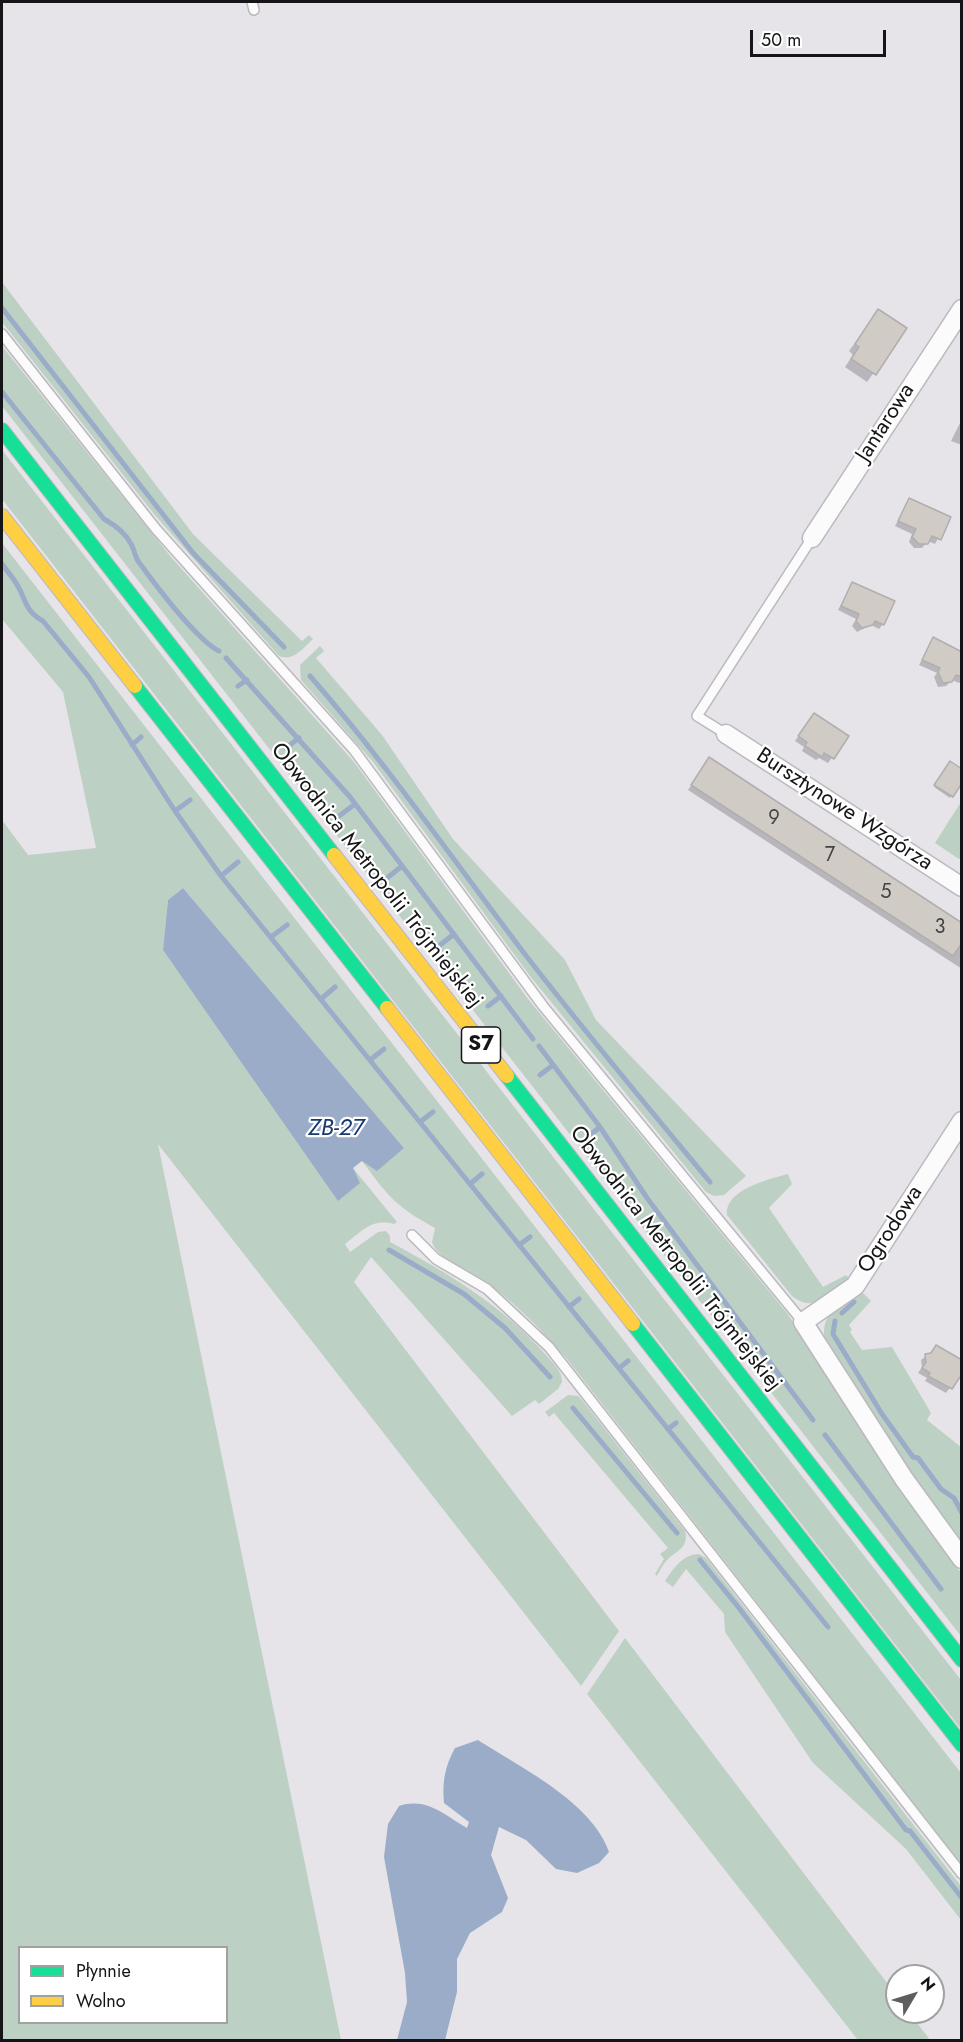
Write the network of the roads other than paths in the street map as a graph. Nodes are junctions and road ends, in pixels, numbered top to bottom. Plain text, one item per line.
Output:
1 (962, 309) edge
2 (2, 334) edge
3 (2, 430) edge
4 (2, 516) edge
5 (812, 538) joint
6 (726, 734) joint
7 (962, 887) edge
8 (962, 1121) edge
9 (412, 1235) dead end
10 (802, 1322) junction
11 (962, 1559) edge
12 (962, 1660) edge
13 (962, 1745) edge
14 (962, 1874) edge

1 - 5 street, Jantarowa
2 - 10 lane
3 - 12 highway, Obwodnica Metropolii Trójmiejskiej / S7
4 - 13 highway, S7
5 - 6 lane
6 - 7 street, Bursztynowe Wzgórza
8 - 10 street, Ogrodowa
9 - 14 lane
10 - 11 street

